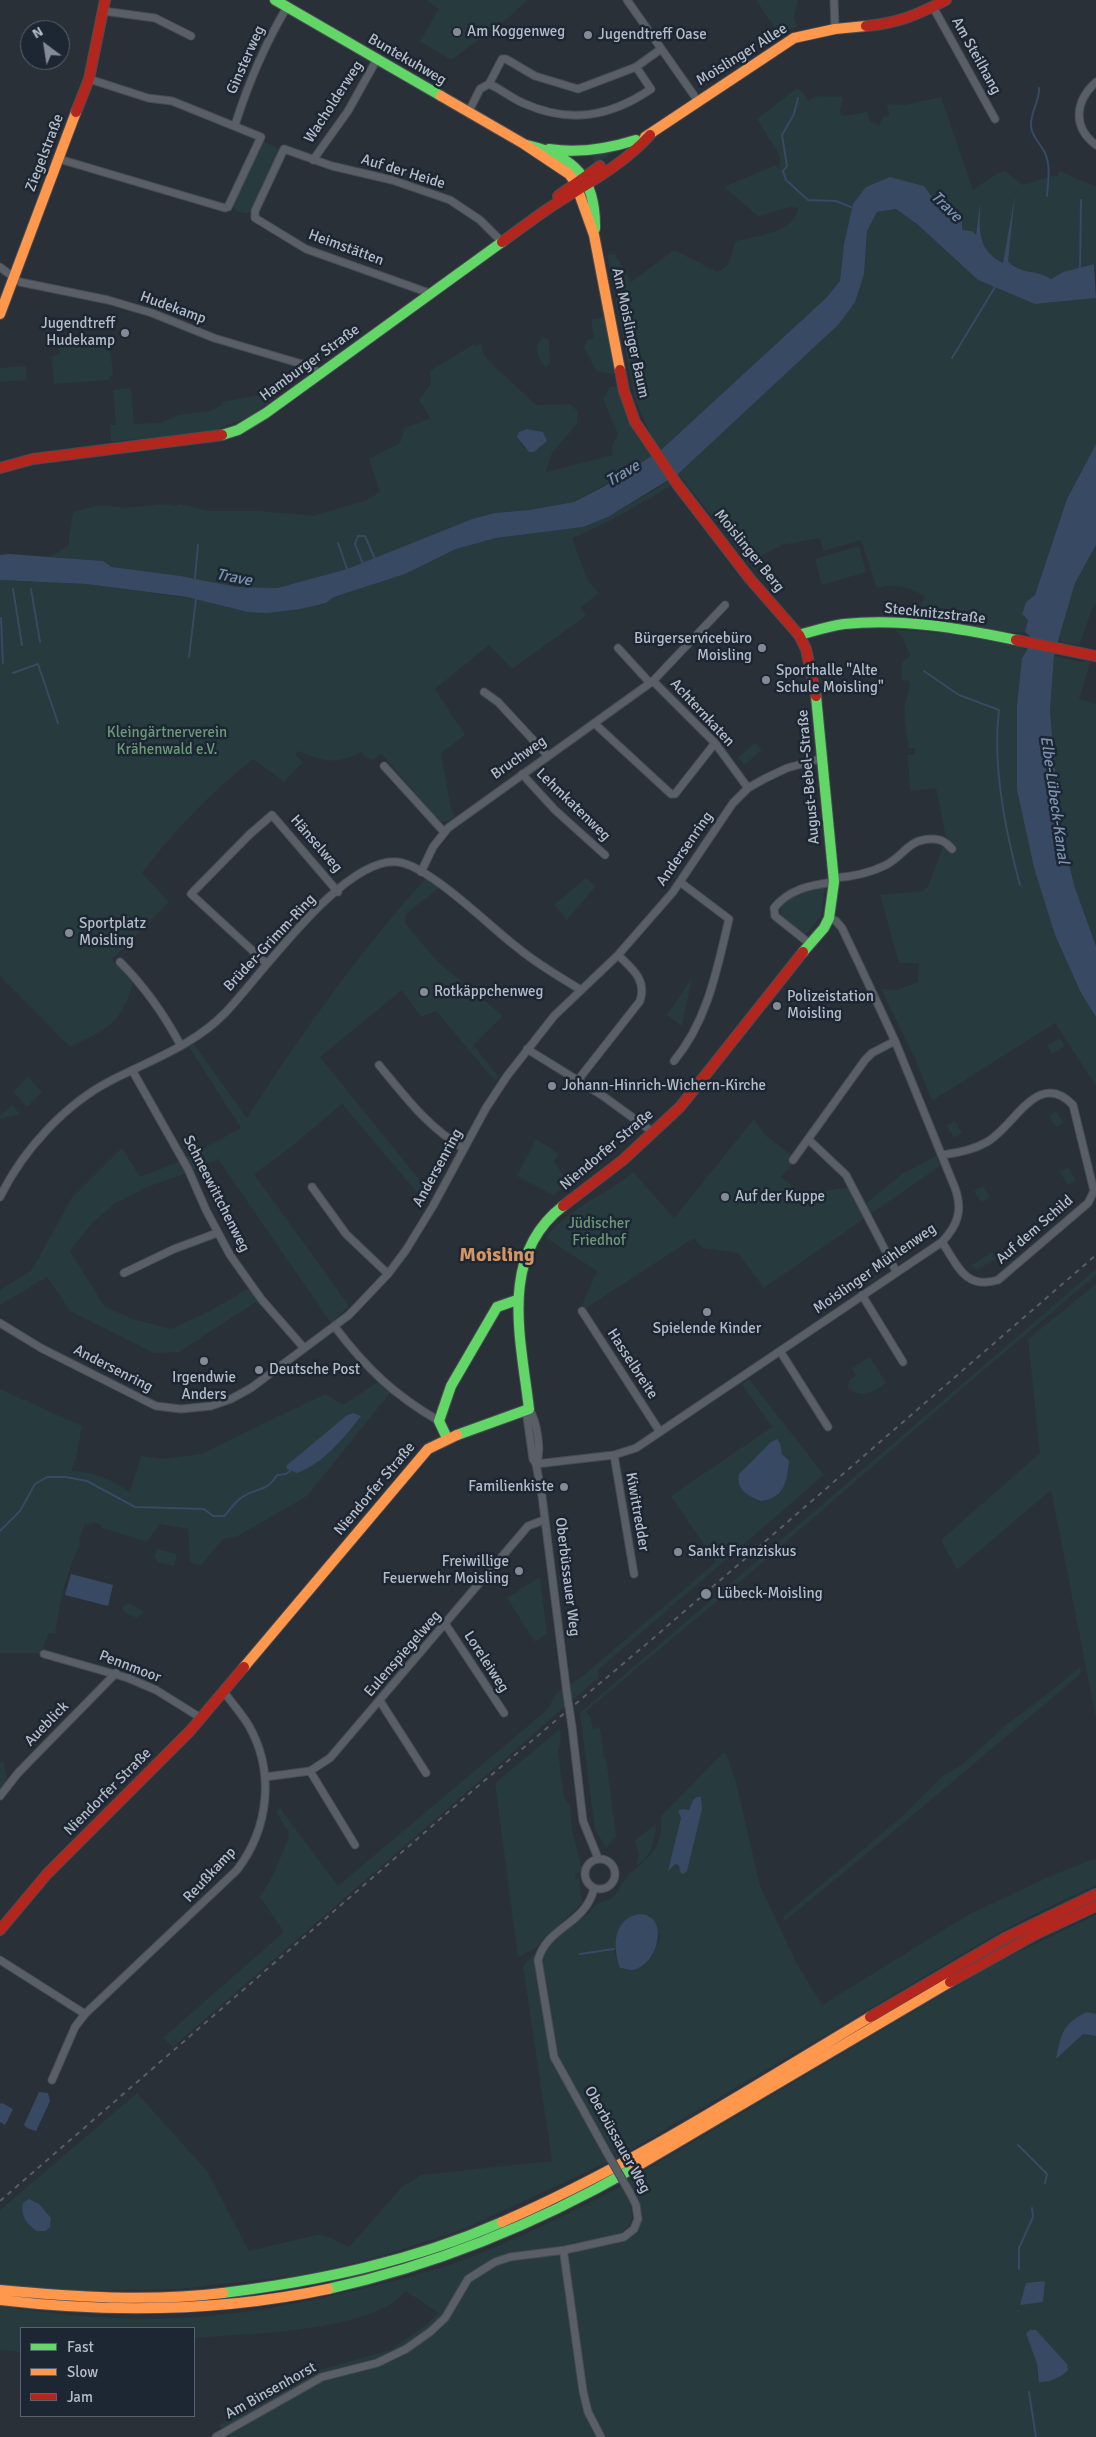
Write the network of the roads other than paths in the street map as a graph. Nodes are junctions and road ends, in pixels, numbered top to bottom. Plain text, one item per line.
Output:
1 (105, 0) edge
2 (275, 0) edge
3 (627, 0) edge
4 (834, 0) edge
5 (946, 0) edge
6 (287, 7) junction
7 (934, 8) junction
8 (103, 11) junction
9 (835, 29) junction
10 (191, 36) dead end
11 (661, 49) junction
12 (377, 60) junction
13 (636, 67) junction
14 (89, 79) junction
15 (1096, 82) edge
16 (489, 84) junction
17 (698, 101) junction
18 (468, 113) junction
19 (995, 119) dead end
20 (235, 125) junction
21 (650, 135) junction
22 (636, 140) junction
23 (524, 144) junction
24 (1096, 144) edge
25 (536, 146) junction
26 (59, 159) junction
27 (313, 160) junction
28 (584, 183) junction
29 (255, 218) joint
30 (503, 243) junction
31 (0, 267) edge
32 (13, 276) junction
33 (432, 294) junction
34 (0, 314) edge
35 (322, 374) junction
36 (0, 468) edge
37 (677, 484) joint
38 (725, 605) dead end
39 (799, 635) junction
40 (618, 648) dead end
41 (1096, 656) edge
42 (651, 682) junction
43 (484, 692) dead end
44 (594, 723) junction
45 (715, 743) junction
46 (547, 755) junction
47 (823, 758) junction
48 (384, 766) dead end
49 (522, 774) junction
50 (748, 788) junction
51 (444, 832) junction
52 (952, 849) dead end
53 (604, 855) dead end
54 (421, 872) junction
55 (834, 880) junction
56 (680, 882) junction
57 (338, 892) junction
58 (829, 918) junction
59 (810, 944) junction
60 (618, 955) junction
61 (120, 962) dead end
62 (266, 963) junction
63 (581, 990) junction
64 (895, 1041) junction
65 (181, 1046) junction
66 (527, 1049) junction
67 (674, 1061) dead end
68 (379, 1065) dead end
69 (132, 1070) junction
70 (578, 1080) junction
71 (654, 1132) junction
72 (808, 1139) junction
73 (464, 1149) junction
74 (942, 1155) junction
75 (793, 1160) dead end
76 (312, 1187) dead end
77 (0, 1196) edge
78 (217, 1233) junction
79 (942, 1242) junction
80 (896, 1271) junction
81 (124, 1273) dead end
82 (388, 1274) junction
83 (862, 1296) junction
84 (517, 1300) junction
85 (582, 1311) dead end
86 (0, 1323) edge
87 (335, 1327) junction
88 (304, 1348) junction
89 (780, 1351) junction
90 (903, 1362) dead end
91 (529, 1409) junction
92 (439, 1421) junction
93 (828, 1427) dead end
94 (660, 1432) junction
95 (447, 1438) junction
96 (614, 1455) junction
97 (536, 1464) junction
98 (544, 1520) junction
99 (634, 1574) dead end
100 (446, 1625) junction
101 (44, 1654) dead end
102 (116, 1673) junction
103 (224, 1692) junction
104 (380, 1701) junction
105 (504, 1713) dead end
106 (201, 1718) junction
107 (310, 1771) junction
108 (426, 1773) dead end
109 (265, 1777) junction
110 (0, 1796) edge
111 (355, 1846) dead end
112 (598, 1858) junction
113 (594, 1888) junction
114 (1096, 1894) edge
115 (1096, 1906) edge
116 (0, 1930) edge
117 (0, 1960) edge
118 (85, 2014) junction
119 (52, 2080) dead end
120 (565, 2250) junction
121 (0, 2290) edge
122 (0, 2300) edge
123 (216, 2437) edge
124 (601, 2437) edge

1 - 8 main road, Ziegelstraße
2 - 6 main road, Buntekuhweg
3 - 11 street
4 - 9 street
5 - 7 main road, Moislinger Allee
6 - 12 main road, Buntekuhweg
6 - 20 street, Ginsterweg
7 - 9 main road, Moislinger Allee
7 - 19 street, Am Steilhang
8 - 10 street
8 - 14 main road, Ziegelstraße
9 - 17 main road, Moislinger Allee
11 - 13 street
11 - 17 street
12 - 18 main road, Buntekuhweg
12 - 27 street, Wacholderweg
13 - 16 street
13 - 16 street
14 - 20 street
14 - 26 main road, Ziegelstraße
15 - 24 street
16 - 18 street
17 - 21 main road, Moislinger Allee
18 - 23 main road, Buntekuhweg
20 - 26 street
21 - 22 main road, Moislinger Allee
21 - 28 main road, Moislinger Allee
22 - 25 main road
22 - 28 main road, Moislinger Allee
23 - 25 main road, Buntekuhweg
23 - 28 main road, Buntekuhweg
25 - 28 main road, Buntekuhweg
26 - 32 main road, Ziegelstraße
27 - 29 street, Auf der Heide
27 - 30 street, Auf der Heide
28 - 30 main road, Hamburger Straße
28 - 37 main road, Am Moislinger Baum
29 - 33 street, Heimstätten
30 - 33 main road, Hamburger Straße
31 - 32 street, Hudekamp
32 - 34 main road, Ziegelstraße
32 - 35 street, Hudekamp
33 - 35 main road, Hamburger Straße
35 - 36 main road, Hamburger Straße
37 - 39 main road, Moislinger Berg
38 - 42 street, Bruchweg
39 - 41 main road, Stecknitzstraße
39 - 47 main road, August-Bebel-Straße
40 - 42 street
42 - 44 street, Bruchweg
42 - 45 street, Achternkaten
43 - 46 street
44 - 45 street
44 - 46 street, Bruchweg
45 - 50 street, Achternkaten
46 - 49 street, Bruchweg
47 - 50 street, Andersenring
47 - 55 main road, August-Bebel-Straße
48 - 51 street
49 - 51 street, Bruchweg
49 - 53 street, Lehmkatenweg
50 - 56 street, Andersenring
51 - 54 street, Bruchweg
52 - 55 street
54 - 57 street, Brüder-Grimm-Ring
54 - 63 street, Brüder-Grimm-Ring
55 - 58 main road, August-Bebel-Straße
55 - 59 street
56 - 60 street, Andersenring
56 - 67 street
57 - 62 street, Brüder-Grimm-Ring
57 - 62 street, Hänselweg
58 - 59 main road, Niendorfer Straße
58 - 64 street, Moislinger Mühlenweg
59 - 71 main road, Niendorfer Straße
60 - 63 street, Andersenring
60 - 70 street
61 - 65 street
62 - 65 street, Brüder-Grimm-Ring
63 - 66 street, Andersenring
64 - 72 street
64 - 74 street, Moislinger Mühlenweg
65 - 69 street, Brüder-Grimm-Ring
66 - 70 street
66 - 73 street, Andersenring
68 - 73 street
69 - 77 street, Brüder-Grimm-Ring
69 - 78 street, Schneewittchenweg
70 - 71 street
71 - 84 main road, Niendorfer Straße
72 - 75 street
72 - 80 street
73 - 82 street, Andersenring
74 - 79 street, Moislinger Mühlenweg
74 - 79 street, Auf dem Schild
76 - 82 street
78 - 81 street
78 - 88 street, Schneewittchenweg
79 - 80 street, Moislinger Mühlenweg
80 - 83 street, Moislinger Mühlenweg
82 - 87 street, Andersenring
83 - 89 street, Moislinger Mühlenweg
83 - 90 street
84 - 91 main road, Oberbüssauer Weg
84 - 92 main road
85 - 94 street, Hasselbreite
86 - 88 street, Andersenring
87 - 88 street, Andersenring
87 - 92 street
89 - 93 street
89 - 94 street, Moislinger Mühlenweg
91 - 95 main road, Niendorfer Straße
91 - 97 street, Oberbüssauer Weg
92 - 95 main road
94 - 96 street, Moislinger Mühlenweg
95 - 103 main road, Niendorfer Straße
96 - 97 street, Moislinger Mühlenweg
96 - 99 street, Kiwittredder
97 - 98 street, Oberbüssauer Weg
98 - 100 street, Eulenspiegelweg
98 - 112 street, Oberbüssauer Weg, bridge
100 - 104 street, Eulenspiegelweg
100 - 105 street, Loreleiweg
101 - 102 street, Pennmoor
102 - 106 street, Pennmoor
102 - 110 street, Aueblick
103 - 106 main road, Niendorfer Straße
103 - 109 street, Reußkamp
104 - 107 street, Eulenspiegelweg
104 - 108 street
106 - 116 main road, Niendorfer Straße
107 - 109 street, Eulenspiegelweg
107 - 111 street
109 - 118 street, Reußkamp
112 - 113 street
112 - 113 street
113 - 120 street, Oberbüssauer Weg, bridge
114 - 121 main road
115 - 122 main road
117 - 118 street
118 - 119 street, Reußkamp
120 - 123 street, Am Binsenhorst
120 - 124 street

